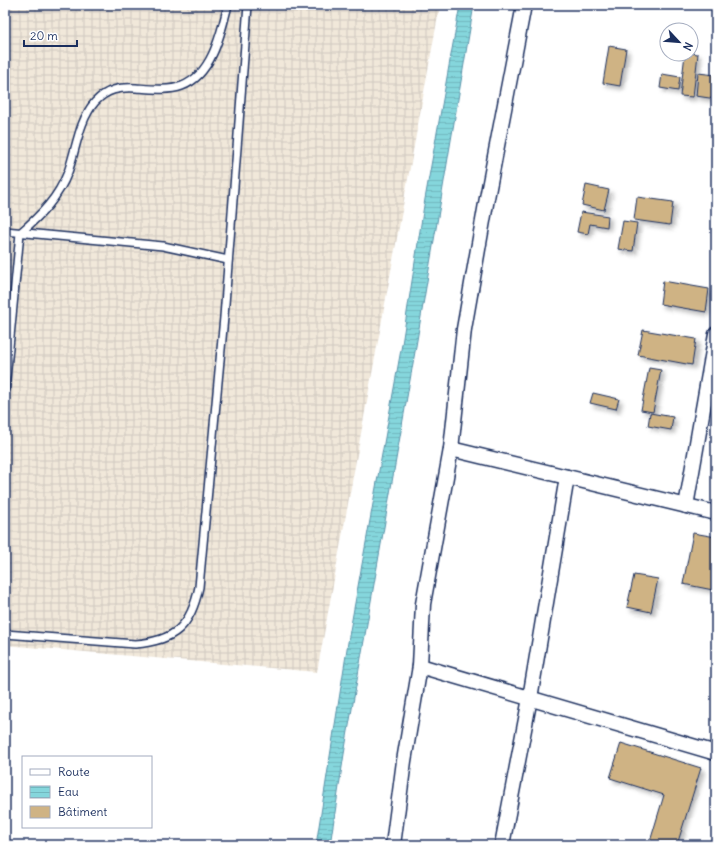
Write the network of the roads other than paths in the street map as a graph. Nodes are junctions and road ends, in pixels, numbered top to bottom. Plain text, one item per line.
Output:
1 (228, 5) edge
2 (248, 5) edge
3 (524, 5) edge
4 (5, 231) edge
5 (20, 233) junction
6 (228, 260) junction
7 (716, 334) edge
8 (5, 389) edge
9 (451, 449) junction
10 (567, 477) junction
11 (686, 506) junction
12 (716, 513) edge
13 (5, 634) edge
14 (420, 666) junction
15 (530, 698) junction
16 (716, 753) edge
17 (394, 845) edge
18 (502, 845) edge

1 - 5 lane
2 - 6 lane
3 - 9 street
4 - 5 lane
5 - 6 lane
5 - 8 lane
6 - 13 lane
7 - 11 street
9 - 10 street
9 - 14 street
10 - 11 street
10 - 15 street
11 - 12 street
14 - 15 street
14 - 17 street
15 - 16 street
15 - 18 street

